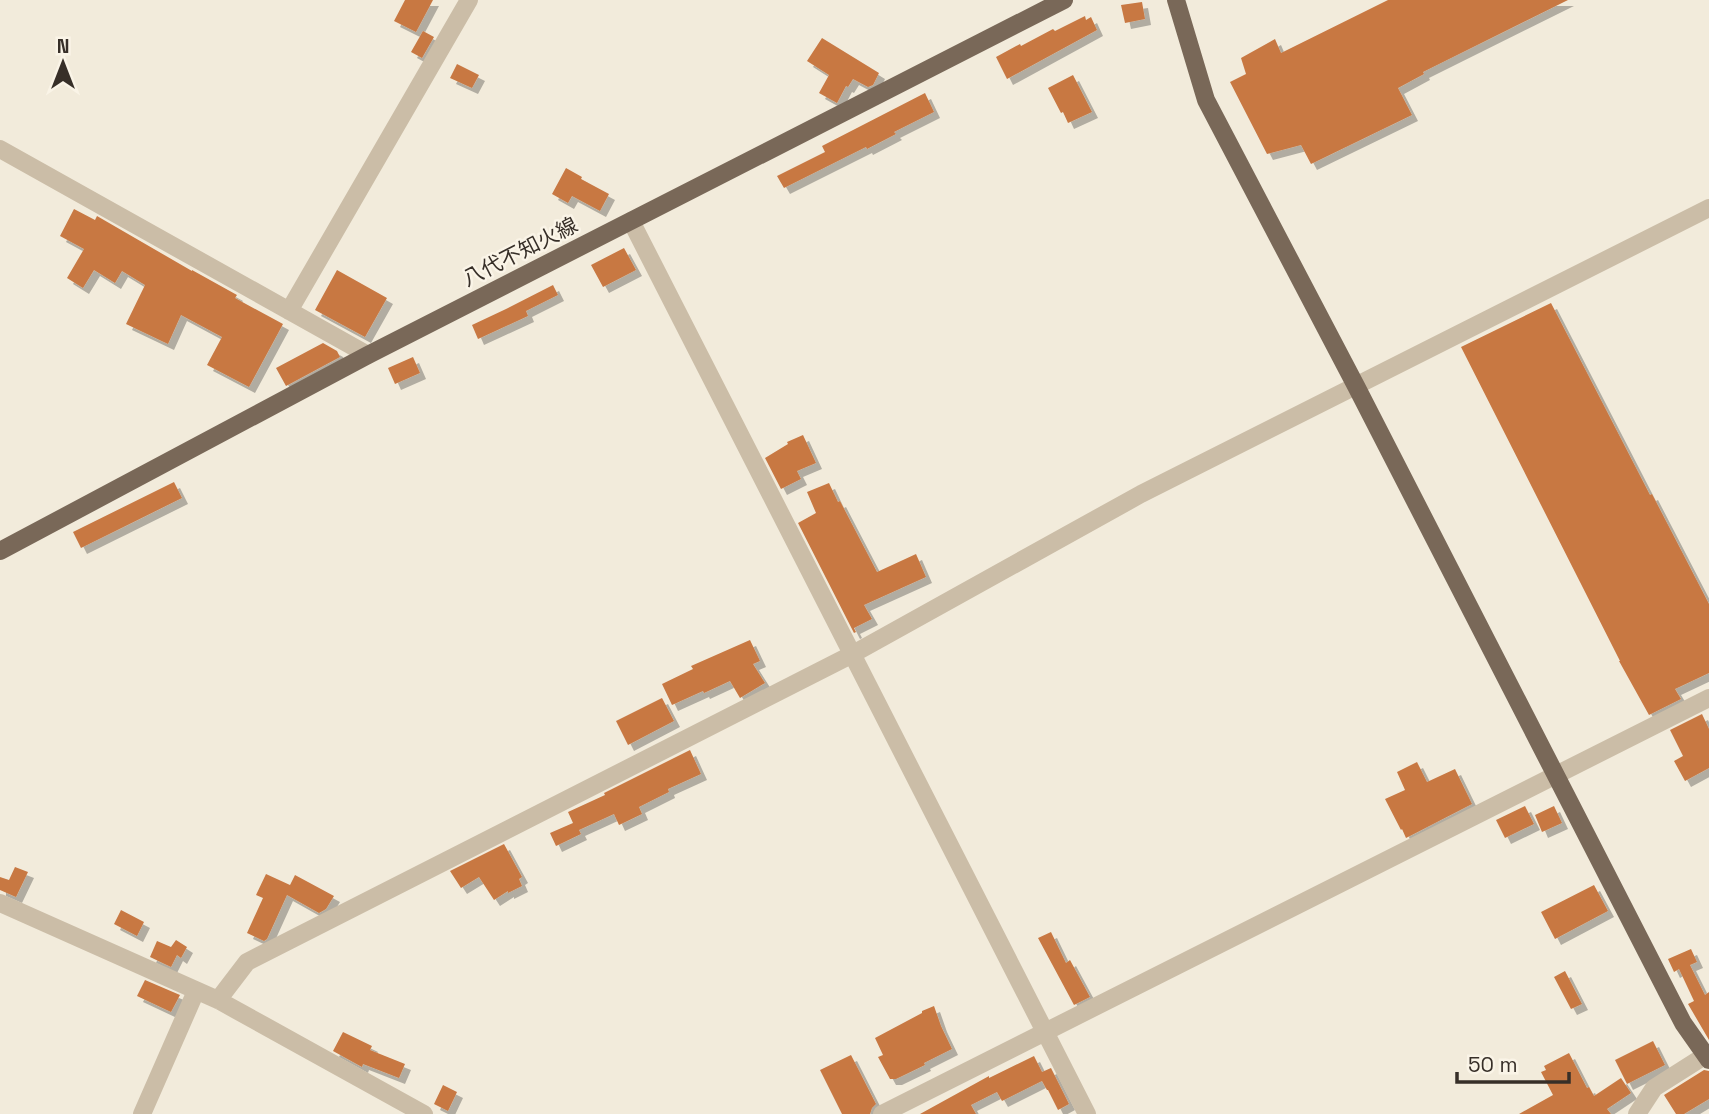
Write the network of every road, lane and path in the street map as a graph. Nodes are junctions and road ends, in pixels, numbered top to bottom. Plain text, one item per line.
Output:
1 (468, 0) edge
2 (1064, 0) edge
3 (1176, 0) edge
4 (0, 149) edge
5 (1709, 208) edge
6 (631, 221) junction
7 (289, 311) junction
8 (368, 355) junction
9 (1356, 386) junction
10 (0, 551) edge
11 (851, 655) junction
12 (1709, 698) edge
13 (1555, 776) junction
14 (0, 903) edge
15 (196, 991) junction
16 (218, 1000) junction
17 (1045, 1031) junction
18 (1708, 1056) edge
19 (142, 1114) edge
20 (424, 1114) edge
21 (882, 1114) edge
22 (1087, 1114) edge
23 (1637, 1114) edge

1 - 7 street
2 - 6 main road, 八代不知火線
3 - 9 main road
4 - 7 street
5 - 9 street
6 - 8 main road, 八代不知火線
6 - 11 street
7 - 8 street
8 - 10 main road, 八代不知火線
9 - 11 street
9 - 13 main road
11 - 16 street
11 - 17 street
12 - 13 street
13 - 17 street
13 - 18 main road
14 - 15 street
15 - 16 street
15 - 19 street
16 - 20 street
17 - 21 street
17 - 22 street
18 - 23 street

